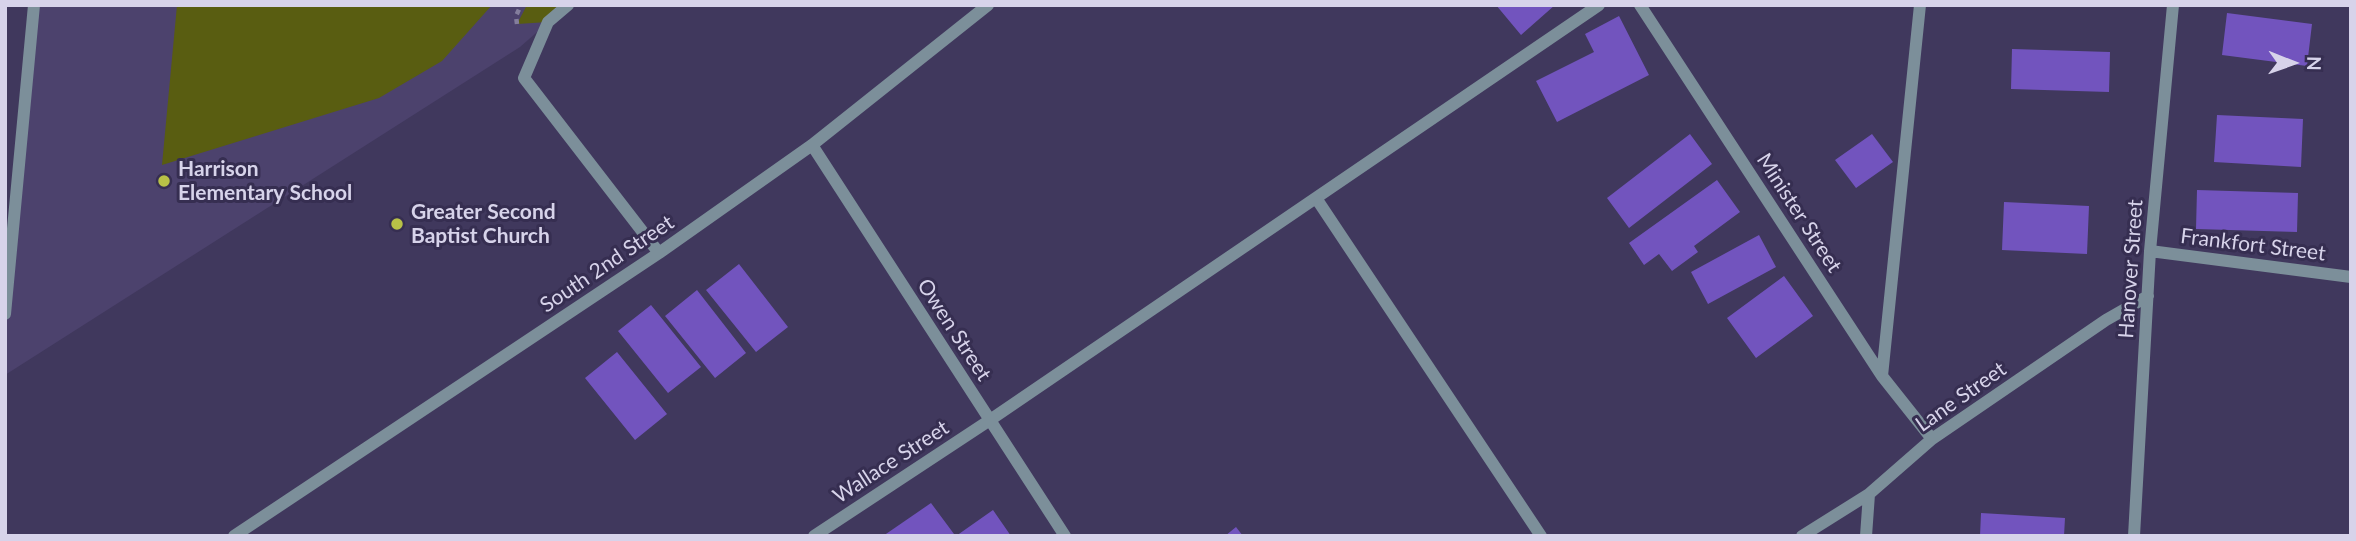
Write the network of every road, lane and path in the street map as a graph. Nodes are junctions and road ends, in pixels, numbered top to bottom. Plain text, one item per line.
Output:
1 (34, 5) edge
2 (568, 5) edge
3 (988, 5) edge
4 (1599, 5) edge
5 (1640, 5) edge
6 (1920, 5) edge
7 (2173, 5) edge
8 (812, 145) junction
9 (1316, 198) junction
10 (2150, 251) junction
11 (659, 253) junction
12 (2351, 277) edge
13 (2148, 296) junction
14 (5, 314) edge
15 (1882, 376) junction
16 (990, 420) junction
17 (1932, 439) junction
18 (1869, 494) junction
19 (234, 536) edge
20 (814, 536) edge
21 (1065, 536) edge
22 (1541, 536) edge
23 (1802, 536) edge
24 (1866, 536) edge
25 (2134, 536) edge

1 - 14 street
2 - 11 street
3 - 8 street, South 2nd Street
4 - 9 street, Wallace Street
5 - 15 street, Minister Street
6 - 15 street
7 - 10 street, Hanover Street
8 - 11 street, South 2nd Street
8 - 16 street, Owen Street
9 - 16 street, Wallace Street
9 - 22 street
10 - 12 street, Frankfort Street
10 - 13 street, Hanover Street
11 - 19 street, South 2nd Street
13 - 17 street, Lane Street
13 - 25 street, Hanover Street
15 - 17 street, Minister Street
16 - 20 street, Wallace Street
16 - 21 street, Owen Street
17 - 18 street, Lane Street
18 - 23 street, Lane Street
18 - 24 street

